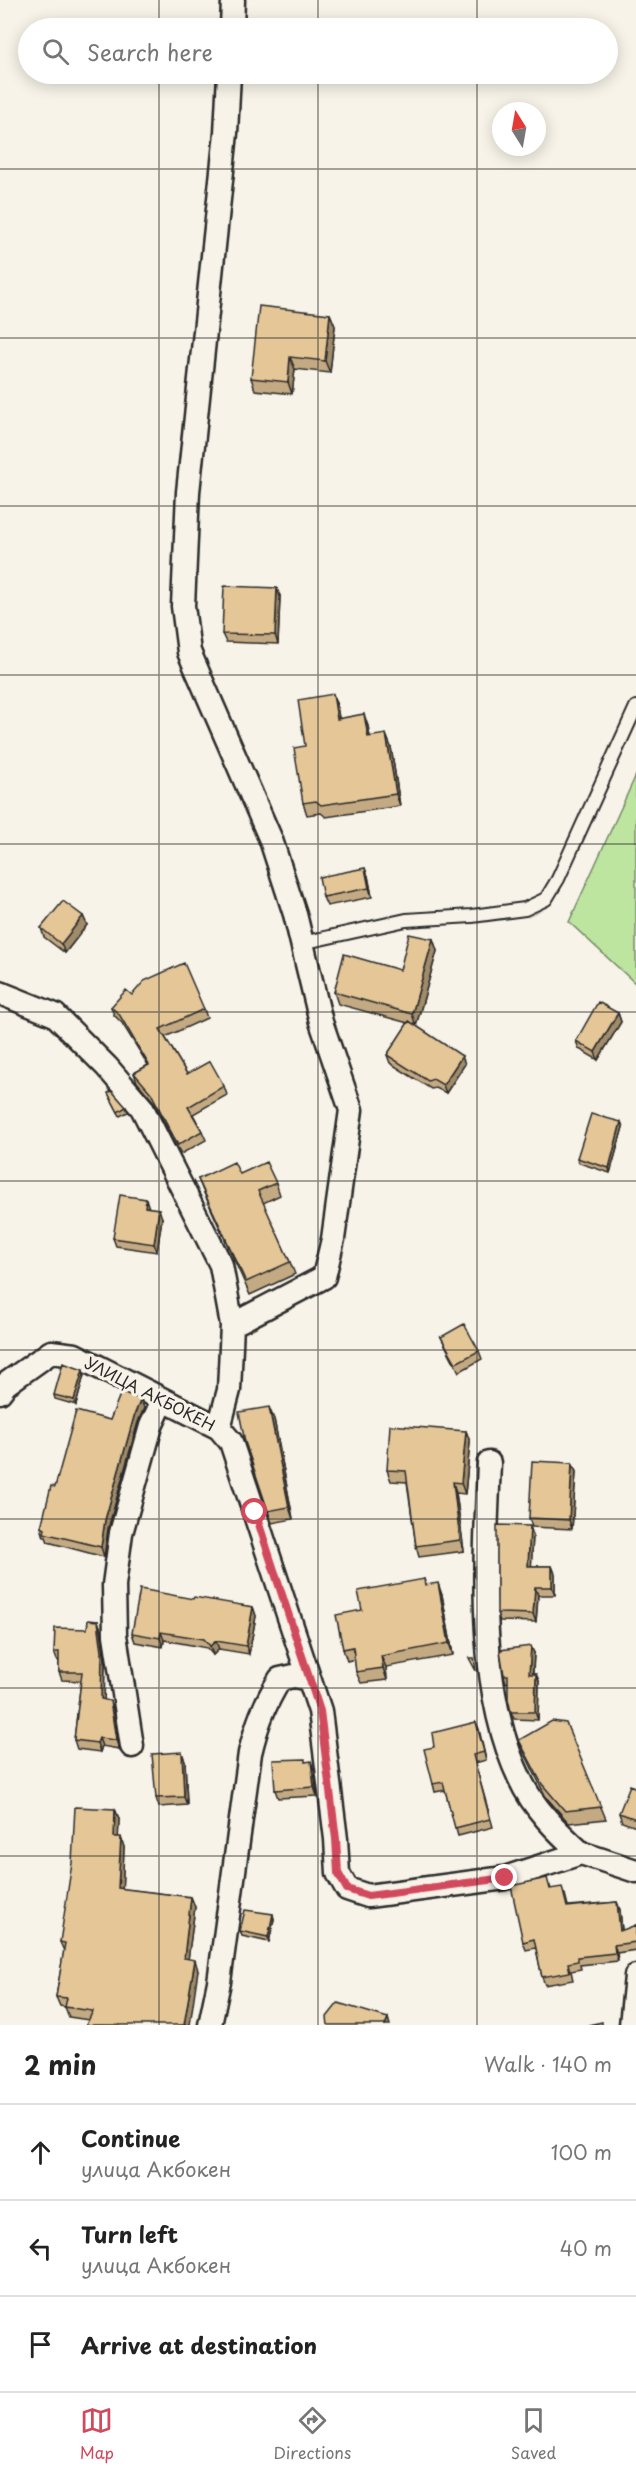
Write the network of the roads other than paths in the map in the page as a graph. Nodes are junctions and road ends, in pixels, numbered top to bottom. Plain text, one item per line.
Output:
1 (233, 0) edge
2 (232, 18) edge
3 (228, 84) edge
4 (636, 707) edge
5 (302, 943) junction
6 (0, 993) edge
7 (232, 1325) junction
8 (0, 1392) edge
9 (164, 1400) junction
10 (219, 1428) junction
11 (489, 1463) dead end
12 (309, 1679) junction
13 (132, 1746) dead end
14 (581, 1853) junction
15 (636, 1871) edge
16 (636, 1976) edge
17 (210, 2025) edge
18 (631, 2025) edge

1 - 2 street
3 - 5 street
4 - 5 lane
5 - 7 street
6 - 7 street
7 - 10 street
8 - 9 street, УЛИЦА АКБОКЕН
9 - 10 street, УЛИЦА АКБОКЕН
9 - 13 street
10 - 12 street, УЛИЦА АКБОКЕН
11 - 14 street
12 - 14 street, УЛИЦА АКБОКЕН
12 - 17 street
14 - 15 street
16 - 18 street

